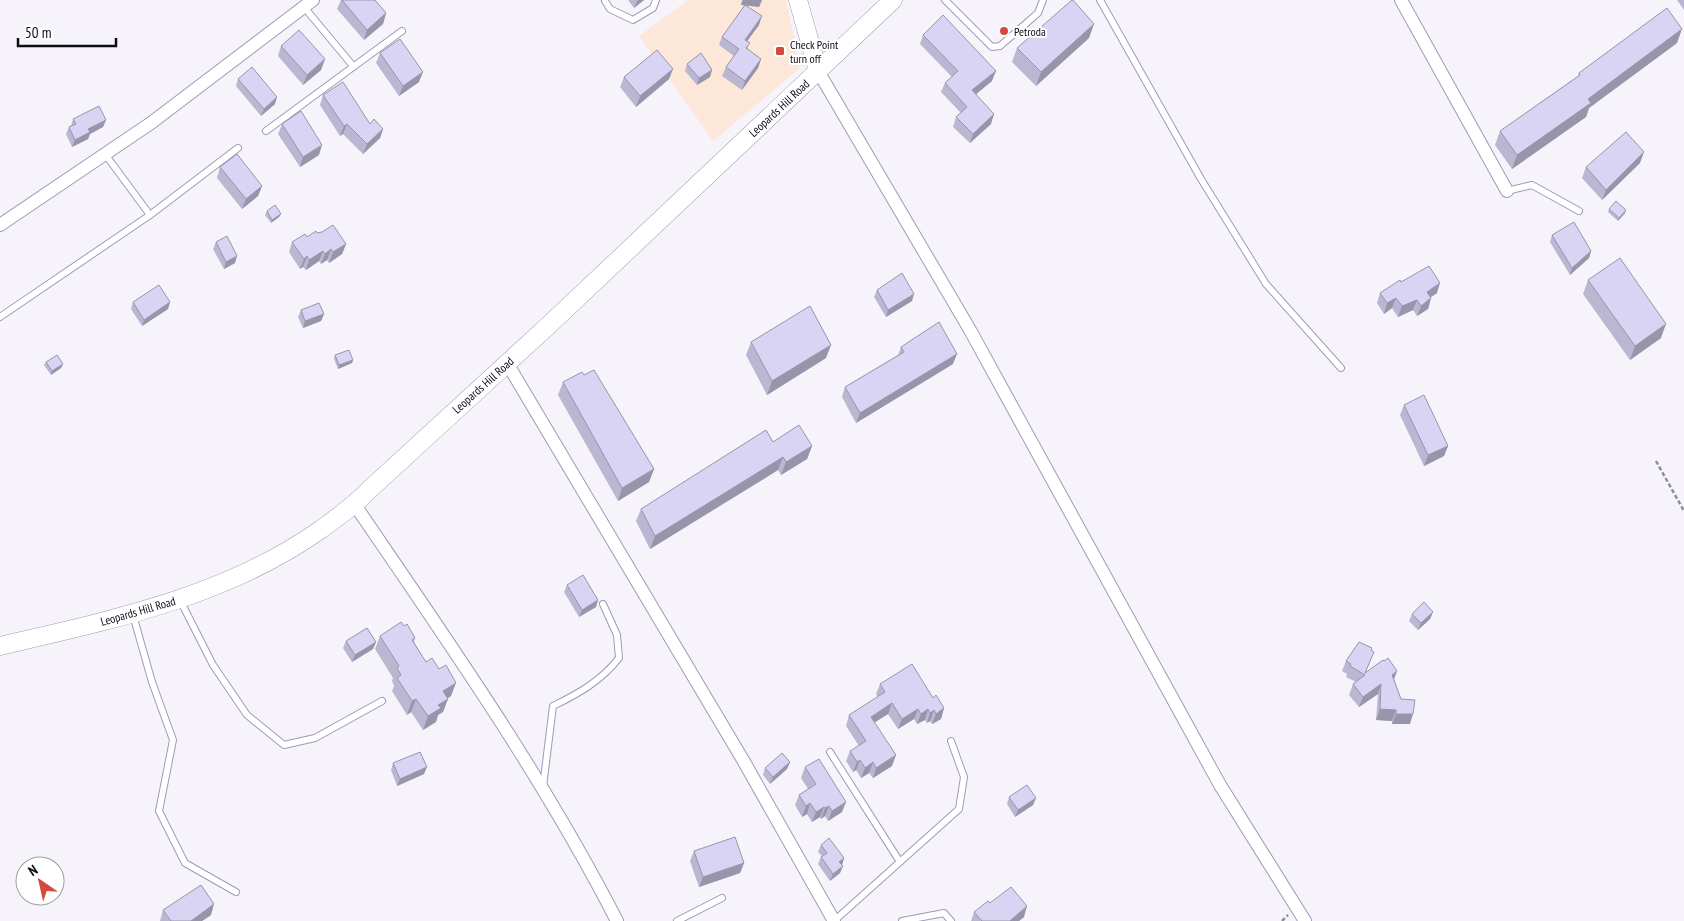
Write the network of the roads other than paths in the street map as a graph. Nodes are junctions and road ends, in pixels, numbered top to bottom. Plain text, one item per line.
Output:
1 (656, 0) edge
2 (798, 0) edge
3 (893, 0) edge
4 (945, 0) edge
5 (1043, 0) edge
6 (1100, 0) edge
7 (1400, 0) edge
8 (605, 1) dead end
9 (309, 4) edge
10 (402, 31) dead end
11 (353, 66) junction
12 (818, 71) junction
13 (266, 131) dead end
14 (238, 148) dead end
15 (105, 154) junction
16 (1507, 191) joint
17 (1579, 211) dead end
18 (150, 215) junction
19 (0, 226) edge
20 (0, 317) edge
21 (507, 363) junction
22 (1341, 368) dead end
23 (355, 505) junction
24 (180, 599) junction
25 (603, 604) dead end
26 (133, 614) junction
27 (0, 646) edge
28 (382, 701) dead end
29 (951, 741) dead end
30 (830, 752) dead end
31 (543, 788) junction
32 (900, 862) junction
33 (236, 892) dead end
34 (722, 898) dead end
35 (617, 921) edge
36 (677, 921) edge
37 (834, 921) edge
38 (902, 921) edge
39 (951, 921) edge
40 (1305, 921) edge

1 - 8 lane
2 - 12 main road
3 - 12 main road, Leopards Hill Road
4 - 5 lane
6 - 22 lane
7 - 16 street
9 - 11 lane
9 - 15 street
10 - 11 lane
11 - 13 lane
12 - 21 main road, Leopards Hill Road
12 - 40 street
14 - 18 lane
15 - 18 lane
15 - 19 street
16 - 17 lane
18 - 20 lane
21 - 23 main road, Leopards Hill Road
21 - 37 street
23 - 24 main road, Leopards Hill Road
23 - 31 street
24 - 26 main road, Leopards Hill Road
24 - 28 lane
25 - 31 lane
26 - 27 main road, Leopards Hill Road
26 - 33 lane
29 - 32 lane
30 - 32 lane
31 - 35 street
32 - 37 lane
34 - 36 lane
38 - 39 lane

